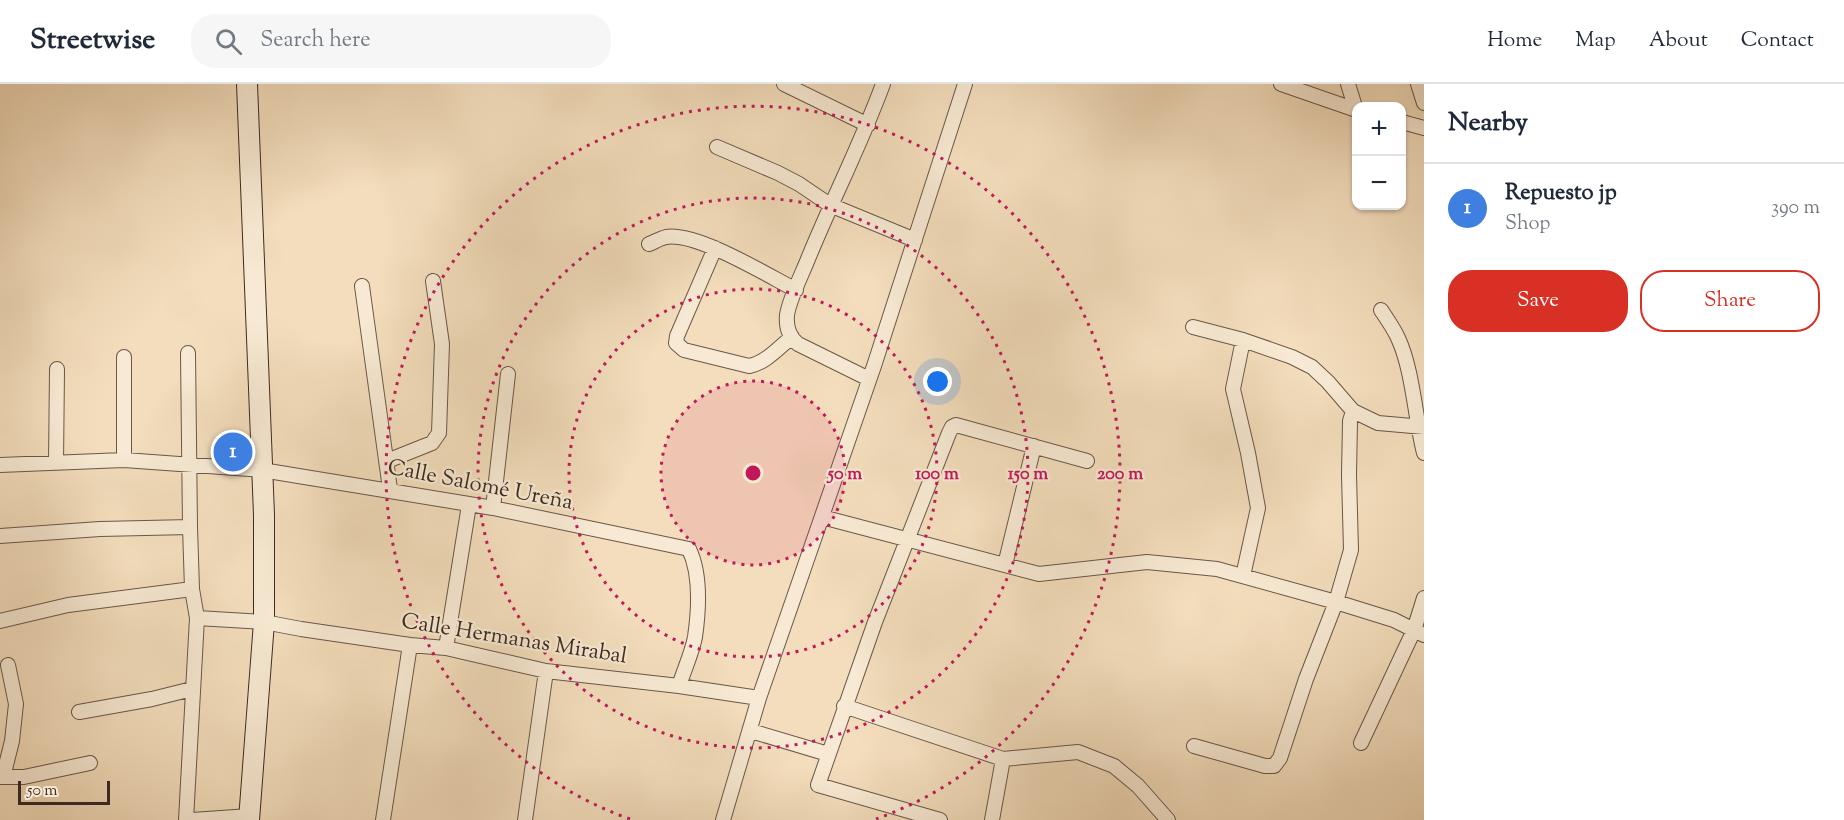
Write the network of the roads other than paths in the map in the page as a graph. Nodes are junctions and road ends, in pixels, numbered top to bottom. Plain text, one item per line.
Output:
1 (247, 84) edge
2 (784, 84) edge
3 (883, 84) edge
4 (965, 84) edge
5 (1281, 84) edge
6 (1348, 84) edge
7 (1418, 84) edge
8 (1354, 102) edge
9 (1424, 103) edge
10 (1352, 109) edge
11 (1406, 123) edge
12 (868, 125) junction
13 (1424, 128) edge
14 (717, 147) dead end
15 (830, 205) junction
16 (915, 240) junction
17 (649, 244) dead end
18 (715, 248) junction
19 (434, 281) dead end
20 (362, 286) dead end
21 (796, 290) junction
22 (1381, 310) dead end
23 (1193, 327) dead end
24 (792, 337) junction
25 (1243, 340) junction
26 (188, 353) dead end
27 (124, 357) dead end
28 (57, 369) dead end
29 (508, 374) dead end
30 (869, 379) junction
31 (1353, 411) junction
32 (1421, 427) edge
33 (1035, 446) junction
34 (1424, 453) edge
35 (124, 459) junction
36 (387, 461) junction
37 (1087, 461) dead end
38 (56, 463) junction
39 (190, 463) junction
40 (0, 465) edge
41 (262, 470) junction
42 (390, 489) junction
43 (469, 505) junction
44 (493, 508) junction
45 (822, 517) junction
46 (190, 527) junction
47 (0, 536) edge
48 (907, 539) junction
49 (1005, 565) junction
50 (1243, 576) junction
51 (192, 589) junction
52 (1424, 598) edge
53 (1336, 602) junction
54 (197, 618) junction
55 (0, 621) edge
56 (264, 622) junction
57 (1419, 632) edge
58 (410, 645) junction
59 (446, 648) junction
60 (8, 665) dead end
61 (546, 670) junction
62 (679, 686) junction
63 (192, 689) junction
64 (759, 698) junction
65 (844, 706) junction
66 (79, 712) dead end
67 (751, 731) junction
68 (1361, 743) dead end
69 (1194, 746) dead end
70 (828, 754) junction
71 (1003, 759) junction
72 (90, 764) dead end
73 (2, 777) edge
74 (249, 818) edge
75 (186, 820) edge
76 (192, 820) edge
77 (383, 820) edge
78 (525, 820) edge
79 (723, 820) edge
80 (940, 820) edge
81 (992, 820) edge
82 (1168, 820) edge

1 - 41 street
2 - 12 street
3 - 12 street
4 - 16 street
5 - 10 street
6 - 8 street
7 - 9 street
11 - 13 street
12 - 15 street
14 - 15 street
15 - 16 street
15 - 21 street
16 - 30 street
17 - 18 street
18 - 21 street
18 - 24 street
19 - 36 street
20 - 36 street
21 - 24 street
22 - 32 street
23 - 25 street
24 - 30 street
25 - 31 street
25 - 50 street
26 - 39 street
27 - 35 street
28 - 38 street
29 - 44 street
30 - 45 street
31 - 32 street
31 - 53 street
32 - 34 street
33 - 37 street
33 - 48 street
33 - 49 street
35 - 38 street, Calle Salomé Ureña
35 - 39 street, Calle Salomé Ureña
36 - 42 street
38 - 40 street, Calle Salomé Ureña
39 - 41 street, Calle Salomé Ureña
39 - 46 street
41 - 42 street, Calle Salomé Ureña
41 - 56 street
42 - 43 street, Calle Salomé Ureña
43 - 44 street, Calle Salomé Ureña
43 - 59 street
44 - 62 street, Calle Salomé Ureña
45 - 48 street
45 - 64 street
46 - 47 street
46 - 51 street
48 - 49 street
48 - 65 street
49 - 50 street
50 - 53 street
51 - 54 street
51 - 55 street
52 - 57 street
53 - 57 street
53 - 69 street
54 - 56 street, Calle Hermanas Mirabal
54 - 63 street
56 - 58 street, Calle Hermanas Mirabal
56 - 74 street
57 - 68 street
58 - 59 street, Calle Hermanas Mirabal
58 - 77 street
59 - 61 street, Calle Hermanas Mirabal
60 - 73 street
61 - 62 street, Calle Hermanas Mirabal
61 - 78 street
62 - 64 street, Calle Hermanas Mirabal
63 - 66 street
63 - 75 street
64 - 67 street
65 - 70 street
65 - 71 street
67 - 70 street
67 - 79 street
70 - 80 street
71 - 81 street
71 - 82 street
72 - 73 street
74 - 76 street

